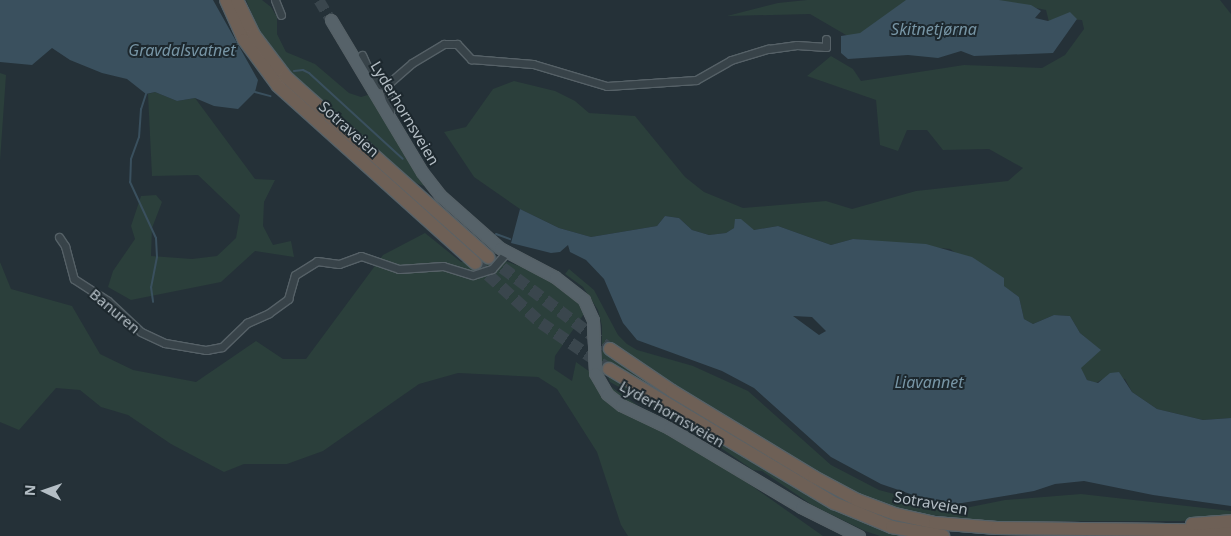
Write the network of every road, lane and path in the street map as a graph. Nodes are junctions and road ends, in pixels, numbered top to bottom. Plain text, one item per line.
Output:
1 (226, 0) edge
2 (237, 0) edge
3 (275, 0) edge
4 (282, 15) dead end
5 (331, 20) tunnel mouth
6 (826, 39) dead end
7 (362, 55) dead end
8 (367, 74) junction
9 (387, 87) junction
10 (389, 116) junction
11 (59, 237) dead end
12 (506, 252) junction
13 (488, 257) tunnel mouth
14 (474, 263) tunnel mouth
15 (610, 349) tunnel mouth
16 (608, 369) tunnel mouth
17 (1231, 520) edge
18 (1090, 529) junction
19 (1231, 531) edge
20 (859, 536) edge
21 (943, 536) edge

1 - 14 highway, Sotraveien
2 - 13 highway, Sotraveien
3 - 4 street
5 - 8 main road, Lyderhornsveien
6 - 9 street
7 - 8 street
8 - 9 street
8 - 10 main road, Lyderhornsveien
9 - 10 street
10 - 12 main road, Lyderhornsveien
11 - 12 street, Banuren
12 - 20 main road, Lyderhornsveien
15 - 18 highway, Sotraveien
16 - 21 highway, Sotraveien
17 - 18 highway
18 - 19 highway, Sotraveien

